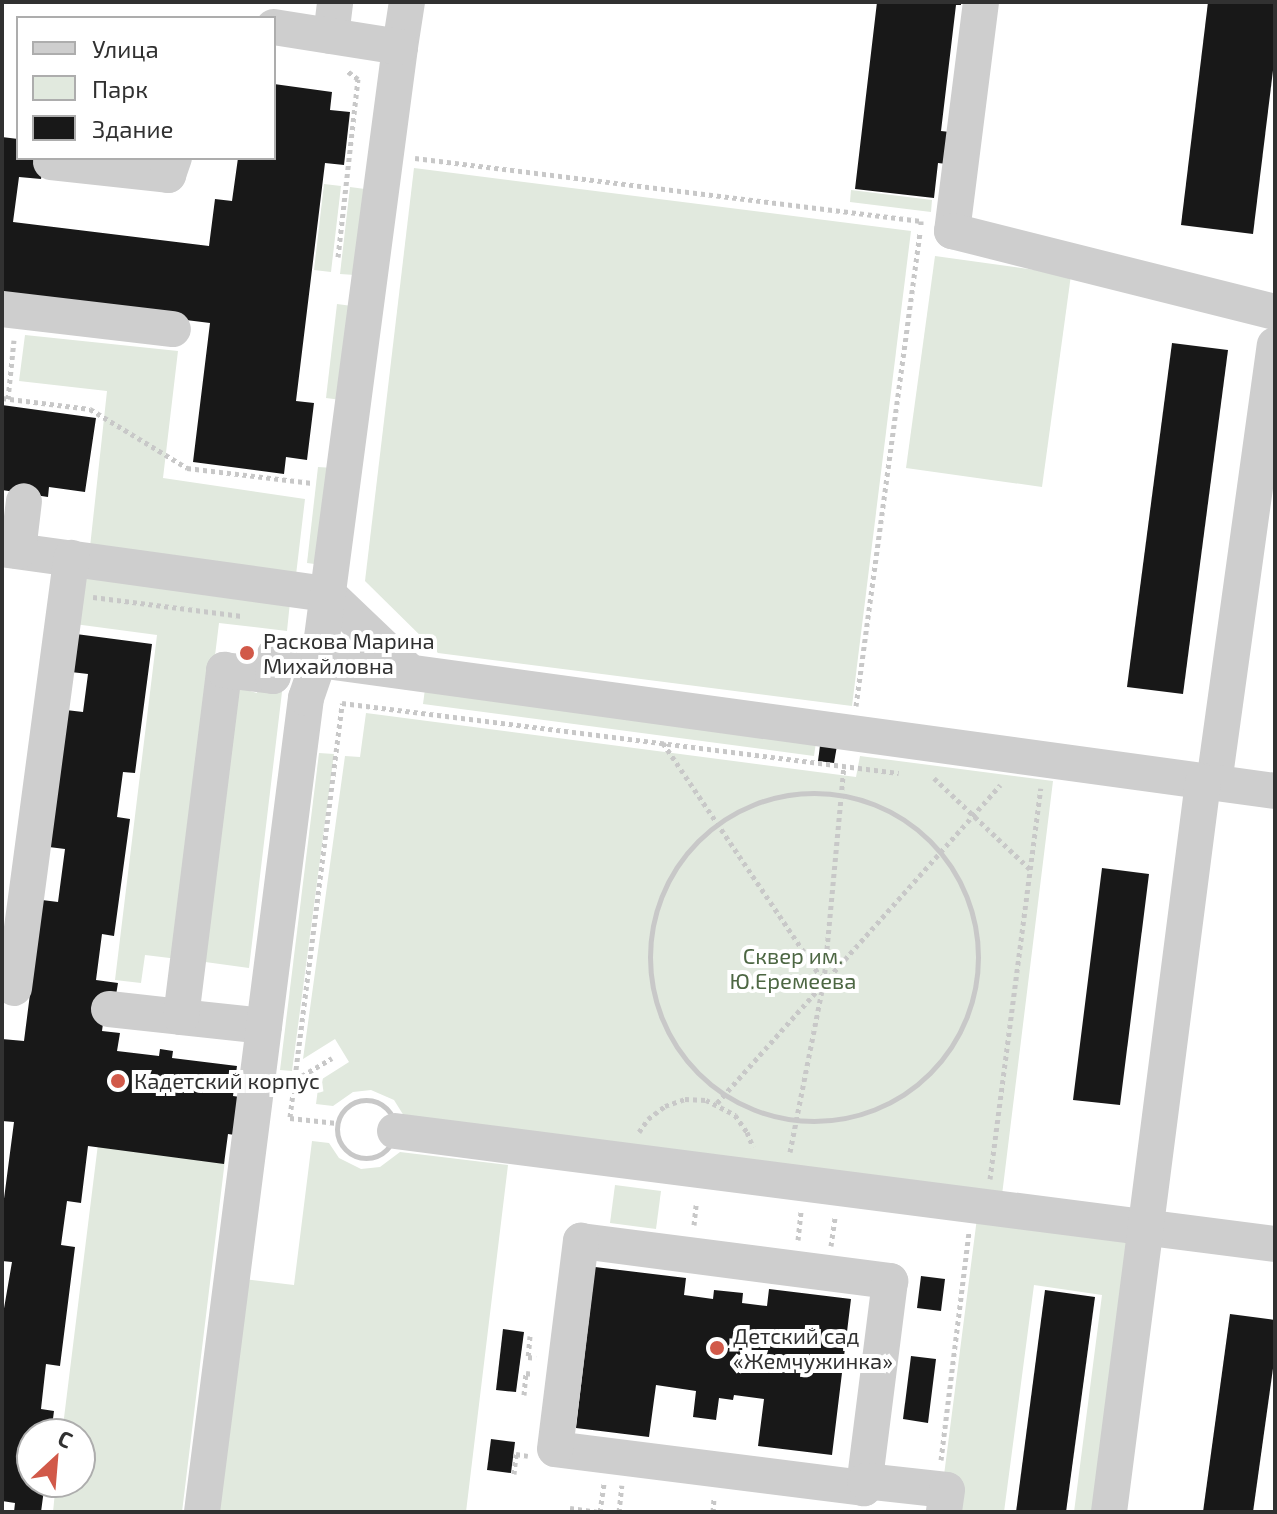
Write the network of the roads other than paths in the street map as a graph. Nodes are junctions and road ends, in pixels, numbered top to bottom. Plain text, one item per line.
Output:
1 (265, 2) edge
2 (407, 2) edge
3 (981, 2) edge
4 (309, 24) edge
5 (400, 47) junction
6 (173, 160) edge
7 (51, 162) dead end
8 (9, 310) edge
9 (1275, 312) edge
10 (173, 329) dead end
11 (1275, 345) edge
12 (24, 501) dead end
13 (10, 550) edge
14 (71, 558) junction
15 (328, 594) junction
16 (319, 660) junction
17 (410, 672) junction
18 (1208, 782) junction
19 (1275, 791) edge
20 (14, 988) dead end
21 (109, 1009) dead end
22 (181, 1017) junction
23 (264, 1026) junction
24 (395, 1131) road end
25 (1146, 1227) junction
26 (1275, 1244) edge
27 (865, 1481) junction
28 (941, 1500) edge
29 (202, 1512) edge
30 (1109, 1512) edge

1 - 4 lane
2 - 5 lane
3 - 9 lane
4 - 5 lane
5 - 15 lane
6 - 7 lane
8 - 10 lane
11 - 18 lane
12 - 13 lane
13 - 14 lane
14 - 15 lane
14 - 20 lane
15 - 16 lane
15 - 17 lane
16 - 17 lane
16 - 22 lane
16 - 23 lane
17 - 18 lane
18 - 19 lane
18 - 25 lane
21 - 22 lane
22 - 23 lane
23 - 29 lane
24 - 25 lane
25 - 26 lane
25 - 30 lane
27 - 27 lane
27 - 28 lane

